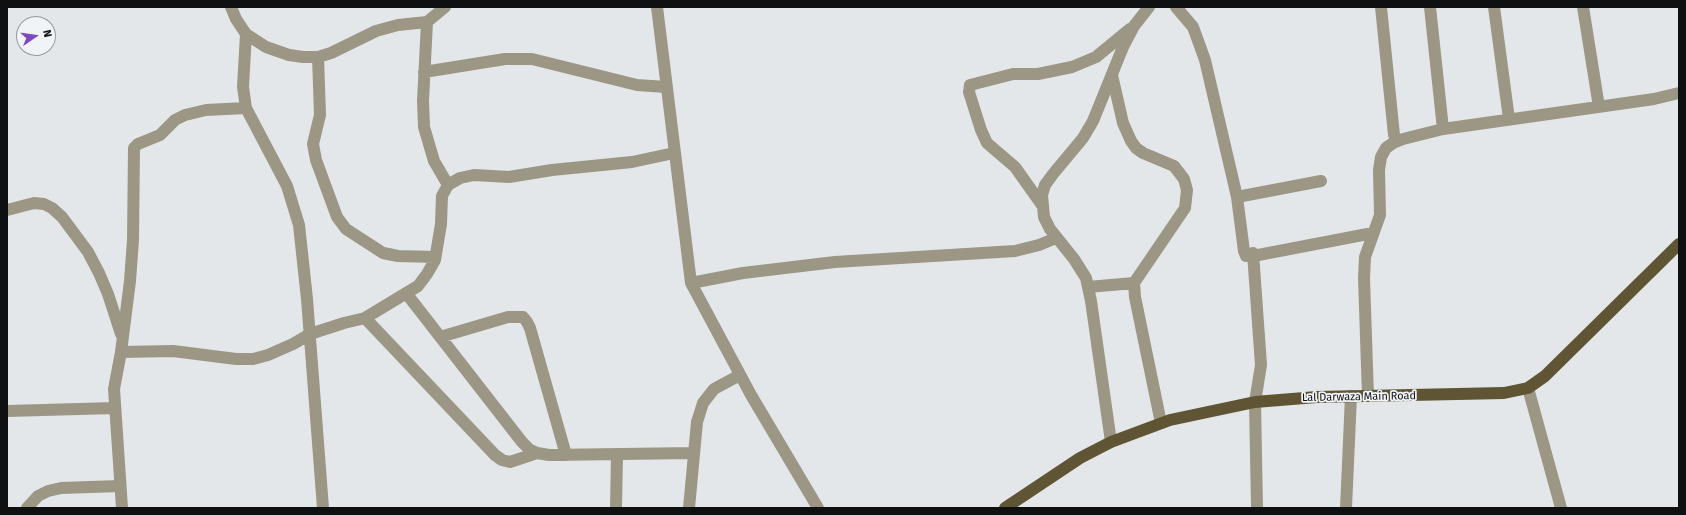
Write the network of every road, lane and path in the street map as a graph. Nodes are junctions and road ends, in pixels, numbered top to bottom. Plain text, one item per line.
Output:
1 (231, 7) edge
2 (445, 7) edge
3 (657, 7) edge
4 (1149, 7) edge
5 (1176, 7) edge
6 (1381, 7) edge
7 (1430, 7) edge
8 (1494, 7) edge
9 (1583, 7) edge
10 (427, 22) junction
11 (1134, 26) junction
12 (246, 34) junction
13 (318, 57) junction
14 (424, 72) junction
15 (1112, 75) junction
16 (666, 87) junction
17 (1679, 93) edge
18 (1600, 107) junction
19 (246, 108) junction
20 (1509, 119) junction
21 (1443, 129) junction
22 (1394, 135) dead end
23 (674, 153) junction
24 (1321, 181) dead end
25 (448, 185) junction
26 (1237, 197) junction
27 (1042, 205) junction
28 (7, 210) edge
29 (1373, 233) junction
30 (1056, 238) junction
31 (1679, 244) edge
32 (1253, 255) junction
33 (436, 257) junction
34 (691, 283) junction
35 (1134, 283) junction
36 (1088, 288) junction
37 (406, 294) junction
38 (365, 318) junction
39 (310, 334) junction
40 (440, 337) junction
41 (123, 338) junction
42 (121, 352) junction
43 (740, 375) junction
44 (1528, 388) junction
45 (1351, 396) junction
46 (1368, 396) junction
47 (1255, 402) junction
48 (115, 408) junction
49 (7, 411) edge
50 (1161, 423) junction
51 (1111, 442) junction
52 (537, 453) junction
53 (693, 453) junction
54 (617, 454) junction
55 (566, 455) junction
56 (120, 486) junction
57 (27, 508) edge
58 (122, 508) edge
59 (323, 508) edge
60 (616, 508) edge
61 (689, 508) edge
62 (818, 508) edge
63 (1005, 508) edge
64 (1257, 508) edge
65 (1346, 508) edge
66 (1562, 508) edge

1 - 12 street
2 - 10 street
3 - 16 street
4 - 11 street
5 - 26 street
6 - 22 street
7 - 21 street
8 - 20 street
9 - 18 street
10 - 13 street
10 - 14 street
11 - 15 street
11 - 27 street
12 - 13 street
12 - 19 street
13 - 33 street
14 - 16 street
14 - 25 street
15 - 27 street
15 - 35 street
16 - 23 street
17 - 18 street
18 - 20 street
19 - 39 street
19 - 41 street
20 - 21 street
21 - 29 street
23 - 25 street
23 - 34 street
24 - 26 street
25 - 33 street
26 - 32 street
27 - 30 street
28 - 41 street
29 - 32 street
29 - 46 street
30 - 34 street
30 - 36 street
31 - 44 main road, Lal Darwaza Main Road
32 - 47 street
33 - 37 street
34 - 43 street
35 - 36 street
35 - 50 street
36 - 51 street
37 - 38 street
37 - 40 street
38 - 39 street
38 - 52 street
39 - 42 street
39 - 59 street
40 - 52 street
40 - 55 street
41 - 42 street
42 - 48 street
43 - 53 street
43 - 62 street
44 - 46 main road, Lal Darwaza Main Road
44 - 66 street
45 - 46 main road, Lal Darwaza Main Road
45 - 47 main road, Lal Darwaza Main Road
45 - 65 street
47 - 50 main road, Lal Darwaza Main Road
47 - 64 street
48 - 49 street
48 - 56 street
50 - 51 main road, Lal Darwaza Main Road
51 - 63 main road, Lal Darwaza Main Road
52 - 55 street
53 - 54 street
53 - 61 street
54 - 55 street
54 - 60 street
56 - 57 street
56 - 58 street

